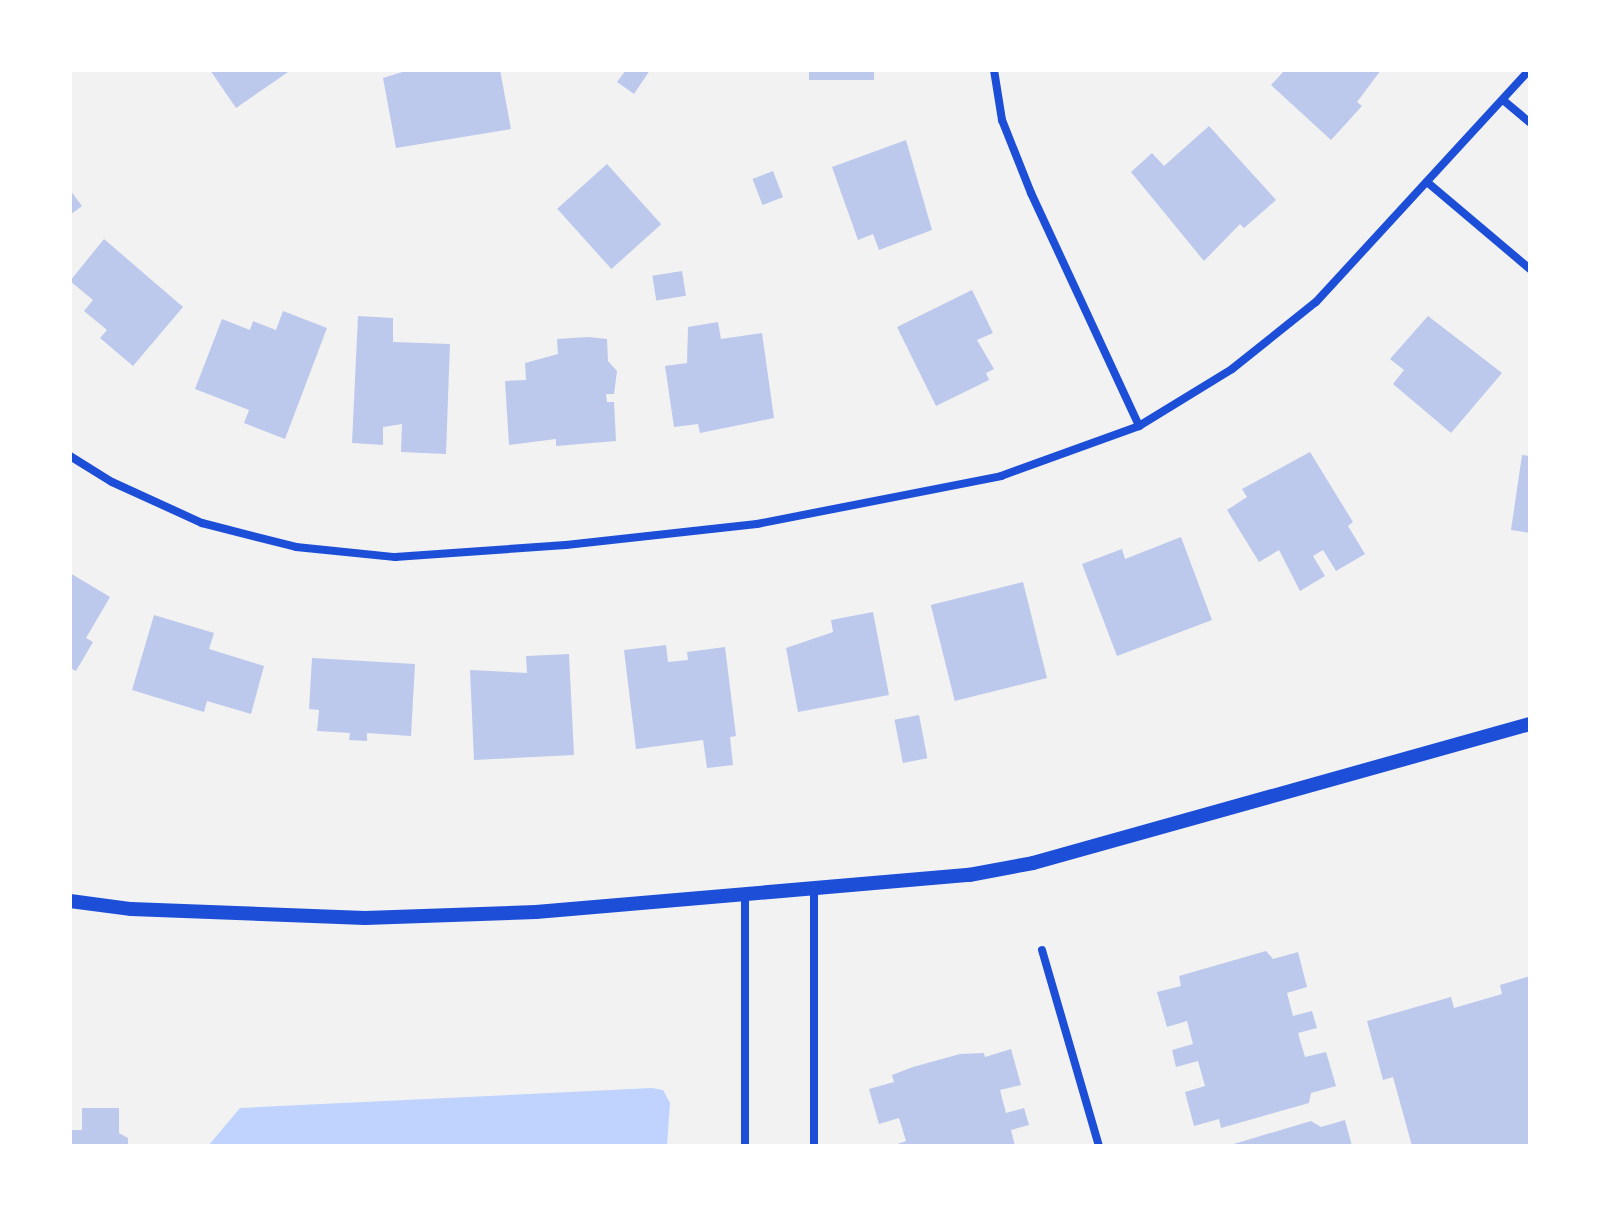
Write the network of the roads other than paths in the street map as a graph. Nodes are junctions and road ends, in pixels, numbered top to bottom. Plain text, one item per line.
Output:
1 (994, 70) edge
2 (1529, 70) edge
3 (1503, 100) junction
4 (1530, 123) edge
5 (1427, 182) junction
6 (1530, 269) edge
7 (1139, 426) junction
8 (70, 456) edge
9 (1530, 724) edge
10 (814, 888) junction
11 (745, 894) junction
12 (70, 901) edge
13 (1042, 950) dead end
14 (745, 1146) edge
15 (814, 1146) edge
16 (1099, 1146) edge

1 - 7 street
2 - 3 street
3 - 4 street
3 - 5 street
5 - 6 street
5 - 7 street
7 - 8 street
9 - 10 street
10 - 11 street
10 - 15 street
11 - 12 street
11 - 14 street
13 - 16 street

